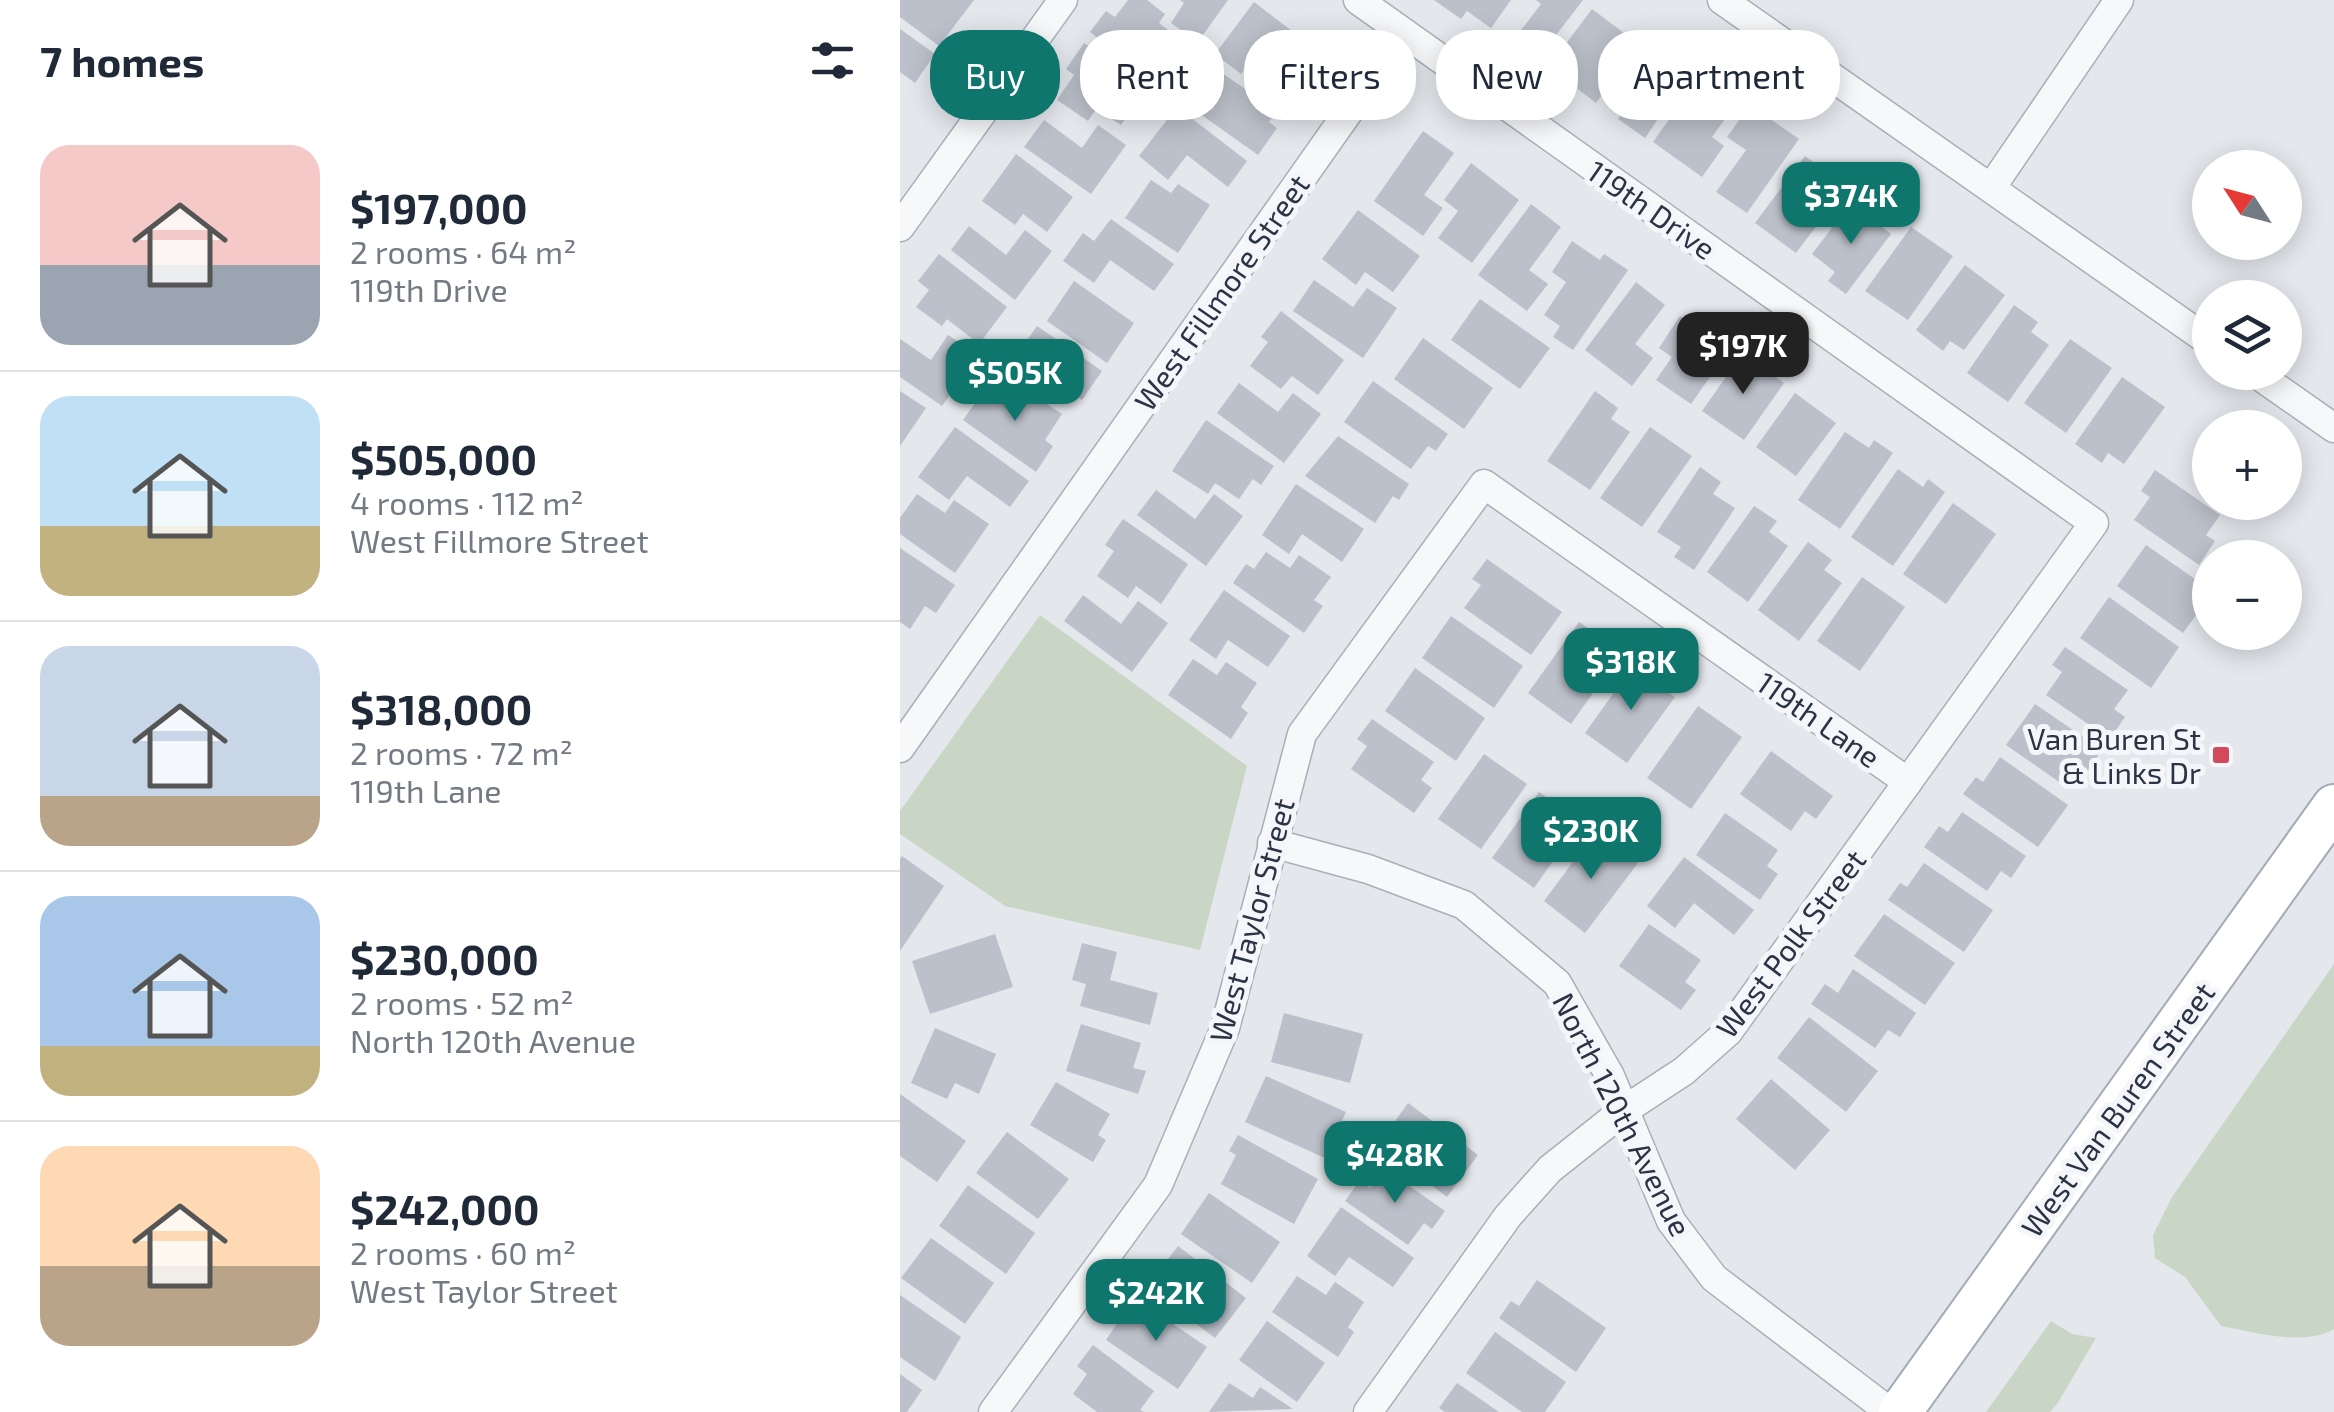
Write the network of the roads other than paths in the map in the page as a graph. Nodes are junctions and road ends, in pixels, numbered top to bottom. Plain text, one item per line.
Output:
1 (1062, 0) edge
2 (1358, 0) edge
3 (1722, 0) edge
4 (2119, 0) edge
5 (1400, 30) edge
6 (1416, 42) edge
7 (1343, 120) edge
8 (1991, 188) junction
9 (900, 227) edge
10 (2192, 329) edge
11 (2280, 390) edge
12 (2334, 428) edge
13 (1484, 484) joint
14 (2094, 523) joint
15 (900, 748) edge
16 (1908, 782) junction
17 (2334, 806) edge
18 (1272, 843) junction
19 (1623, 1110) junction
20 (993, 1412) edge
21 (1368, 1412) edge
22 (1890, 1412) edge
23 (1900, 1412) edge

1 - 9 street
2 - 5 street, 119th Drive
3 - 8 street
4 - 8 street
6 - 14 street, 119th Drive
7 - 15 street, West Fillmore Street
8 - 10 street
11 - 12 street
13 - 16 street, 119th Lane
13 - 18 street, West Taylor Street
14 - 16 street, West Polk Street
16 - 19 street, West Polk Street
17 - 23 main road, West Van Buren Street
18 - 19 street, North 120th Avenue
18 - 20 street, West Taylor Street
19 - 21 street, West Polk Street
19 - 22 street, North 120th Avenue

